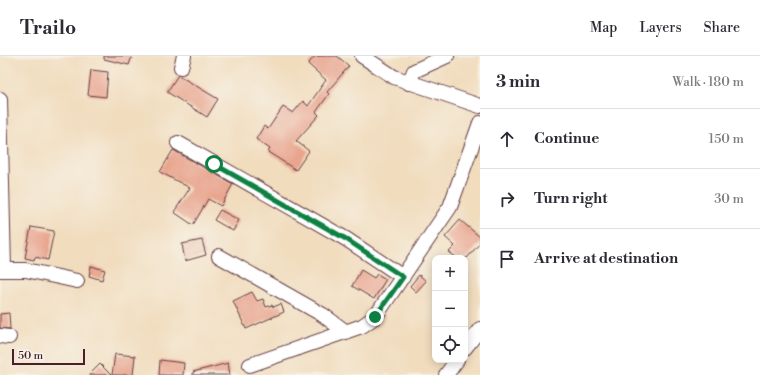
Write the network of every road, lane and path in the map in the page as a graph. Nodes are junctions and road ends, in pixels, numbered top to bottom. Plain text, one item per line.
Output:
1 (362, 56) edge
2 (447, 56) edge
3 (409, 83) junction
4 (0, 99) edge
5 (480, 106) edge
6 (480, 124) edge
7 (178, 143) dead end
8 (219, 256) dead end
9 (2, 269) edge
10 (403, 277) junction
11 (77, 281) dead end
12 (480, 329) edge
13 (346, 332) junction
14 (468, 344) edge
15 (455, 363) edge
16 (250, 365) dead end
17 (446, 375) edge

1 - 3 street
2 - 3 street
3 - 5 street
4 - 9 street
6 - 10 street
7 - 10 street
8 - 13 street
9 - 11 street
10 - 13 street
12 - 14 street
13 - 16 street
15 - 17 street

